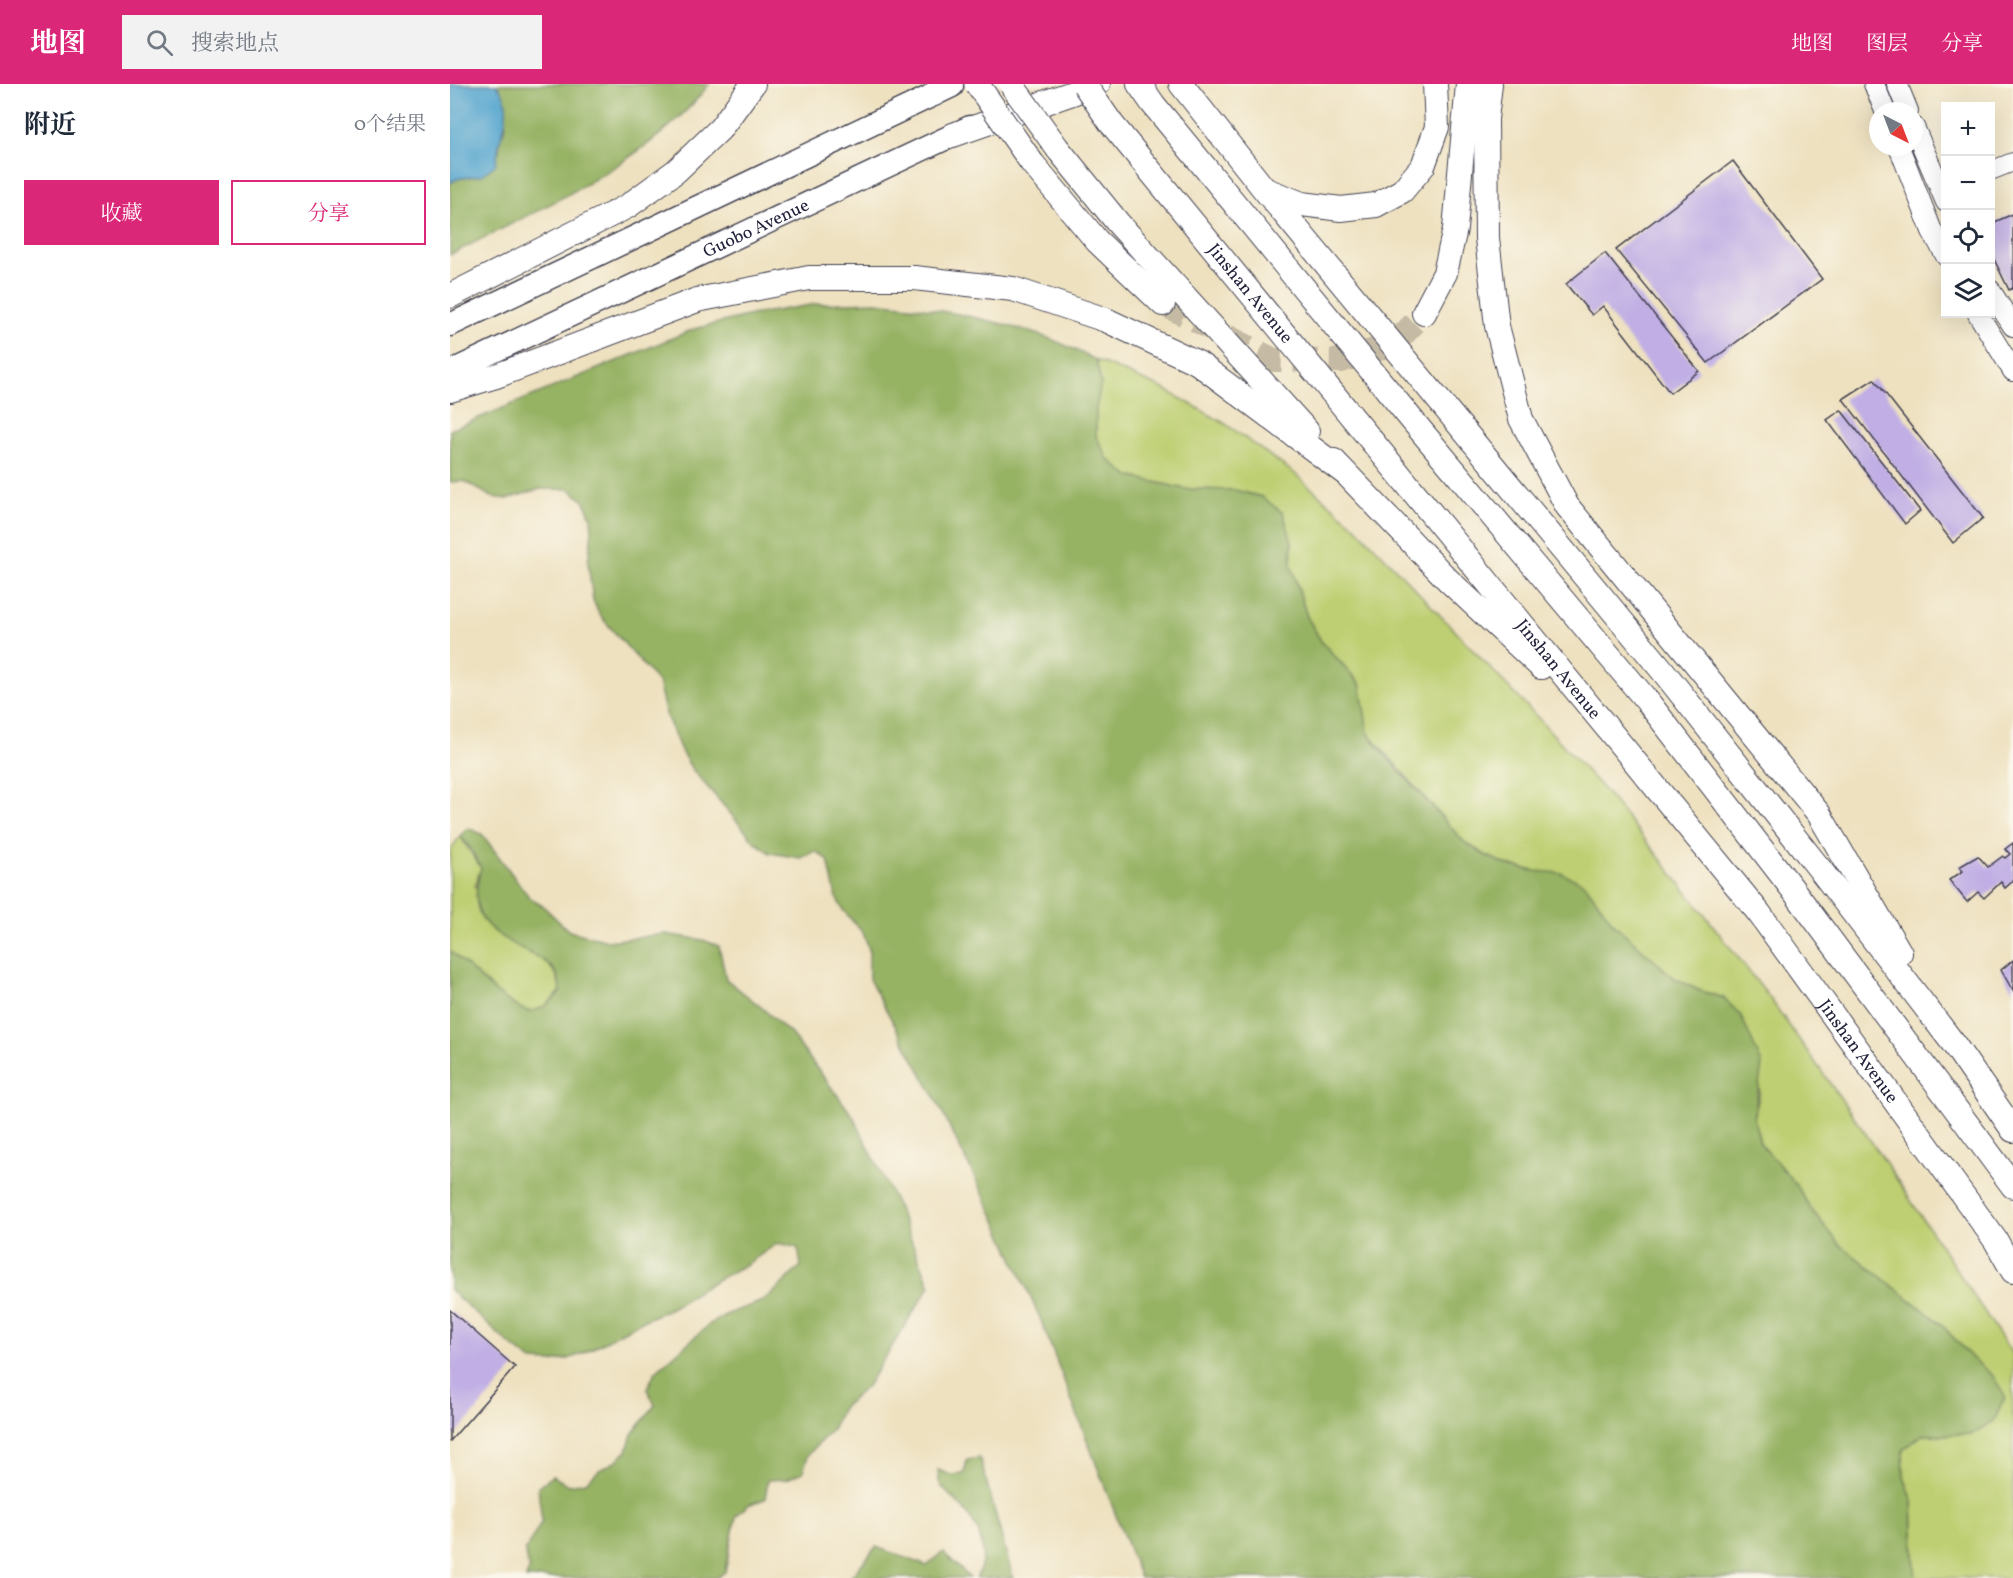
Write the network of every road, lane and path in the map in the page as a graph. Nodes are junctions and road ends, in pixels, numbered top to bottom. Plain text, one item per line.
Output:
1 (753, 84) edge
2 (956, 84) edge
3 (977, 84) edge
4 (1011, 84) edge
5 (1062, 84) edge
6 (1084, 84) edge
7 (1098, 84) edge
8 (1139, 84) edge
9 (1434, 84) edge
10 (1468, 84) edge
11 (1490, 84) edge
12 (1874, 84) edge
13 (1897, 84) edge
14 (1182, 86) edge
15 (941, 89) edge
16 (1881, 102) edge
17 (1904, 102) edge
18 (953, 135) junction
19 (1923, 143) edge
20 (1903, 156) edge
21 (2013, 162) edge
22 (1937, 169) edge
23 (1995, 169) edge
24 (1941, 184) edge
25 (1264, 189) junction
26 (1941, 247) edge
27 (450, 296) edge
28 (1995, 298) edge
29 (1163, 304) tunnel mouth
30 (1424, 313) tunnel mouth
31 (1980, 318) edge
32 (450, 325) edge
33 (2013, 326) edge
34 (2013, 370) edge
35 (450, 372) edge
36 (450, 390) edge
37 (1345, 473) junction
38 (1611, 733) junction
39 (1953, 1043) junction
40 (2013, 1130) edge
41 (2013, 1186) edge
42 (2013, 1271) edge

1 - 27 highway
2 - 15 main road
3 - 29 highway, bridge
4 - 37 highway, bridge
5 - 18 main road, Guobo Avenue
6 - 38 highway, Jinshan Avenue, bridge
7 - 18 highway
8 - 41 highway
9 - 25 highway
10 - 30 highway
11 - 39 highway
12 - 16 main road
13 - 17 main road
14 - 25 highway
15 - 32 main road
18 - 35 main road, Guobo Avenue
19 - 22 main road
20 - 26 main road
21 - 23 street
22 - 24 main road
25 - 39 highway
28 - 33 main road
31 - 34 main road
36 - 37 highway
37 - 38 highway
38 - 42 highway, Jinshan Avenue
39 - 40 highway

